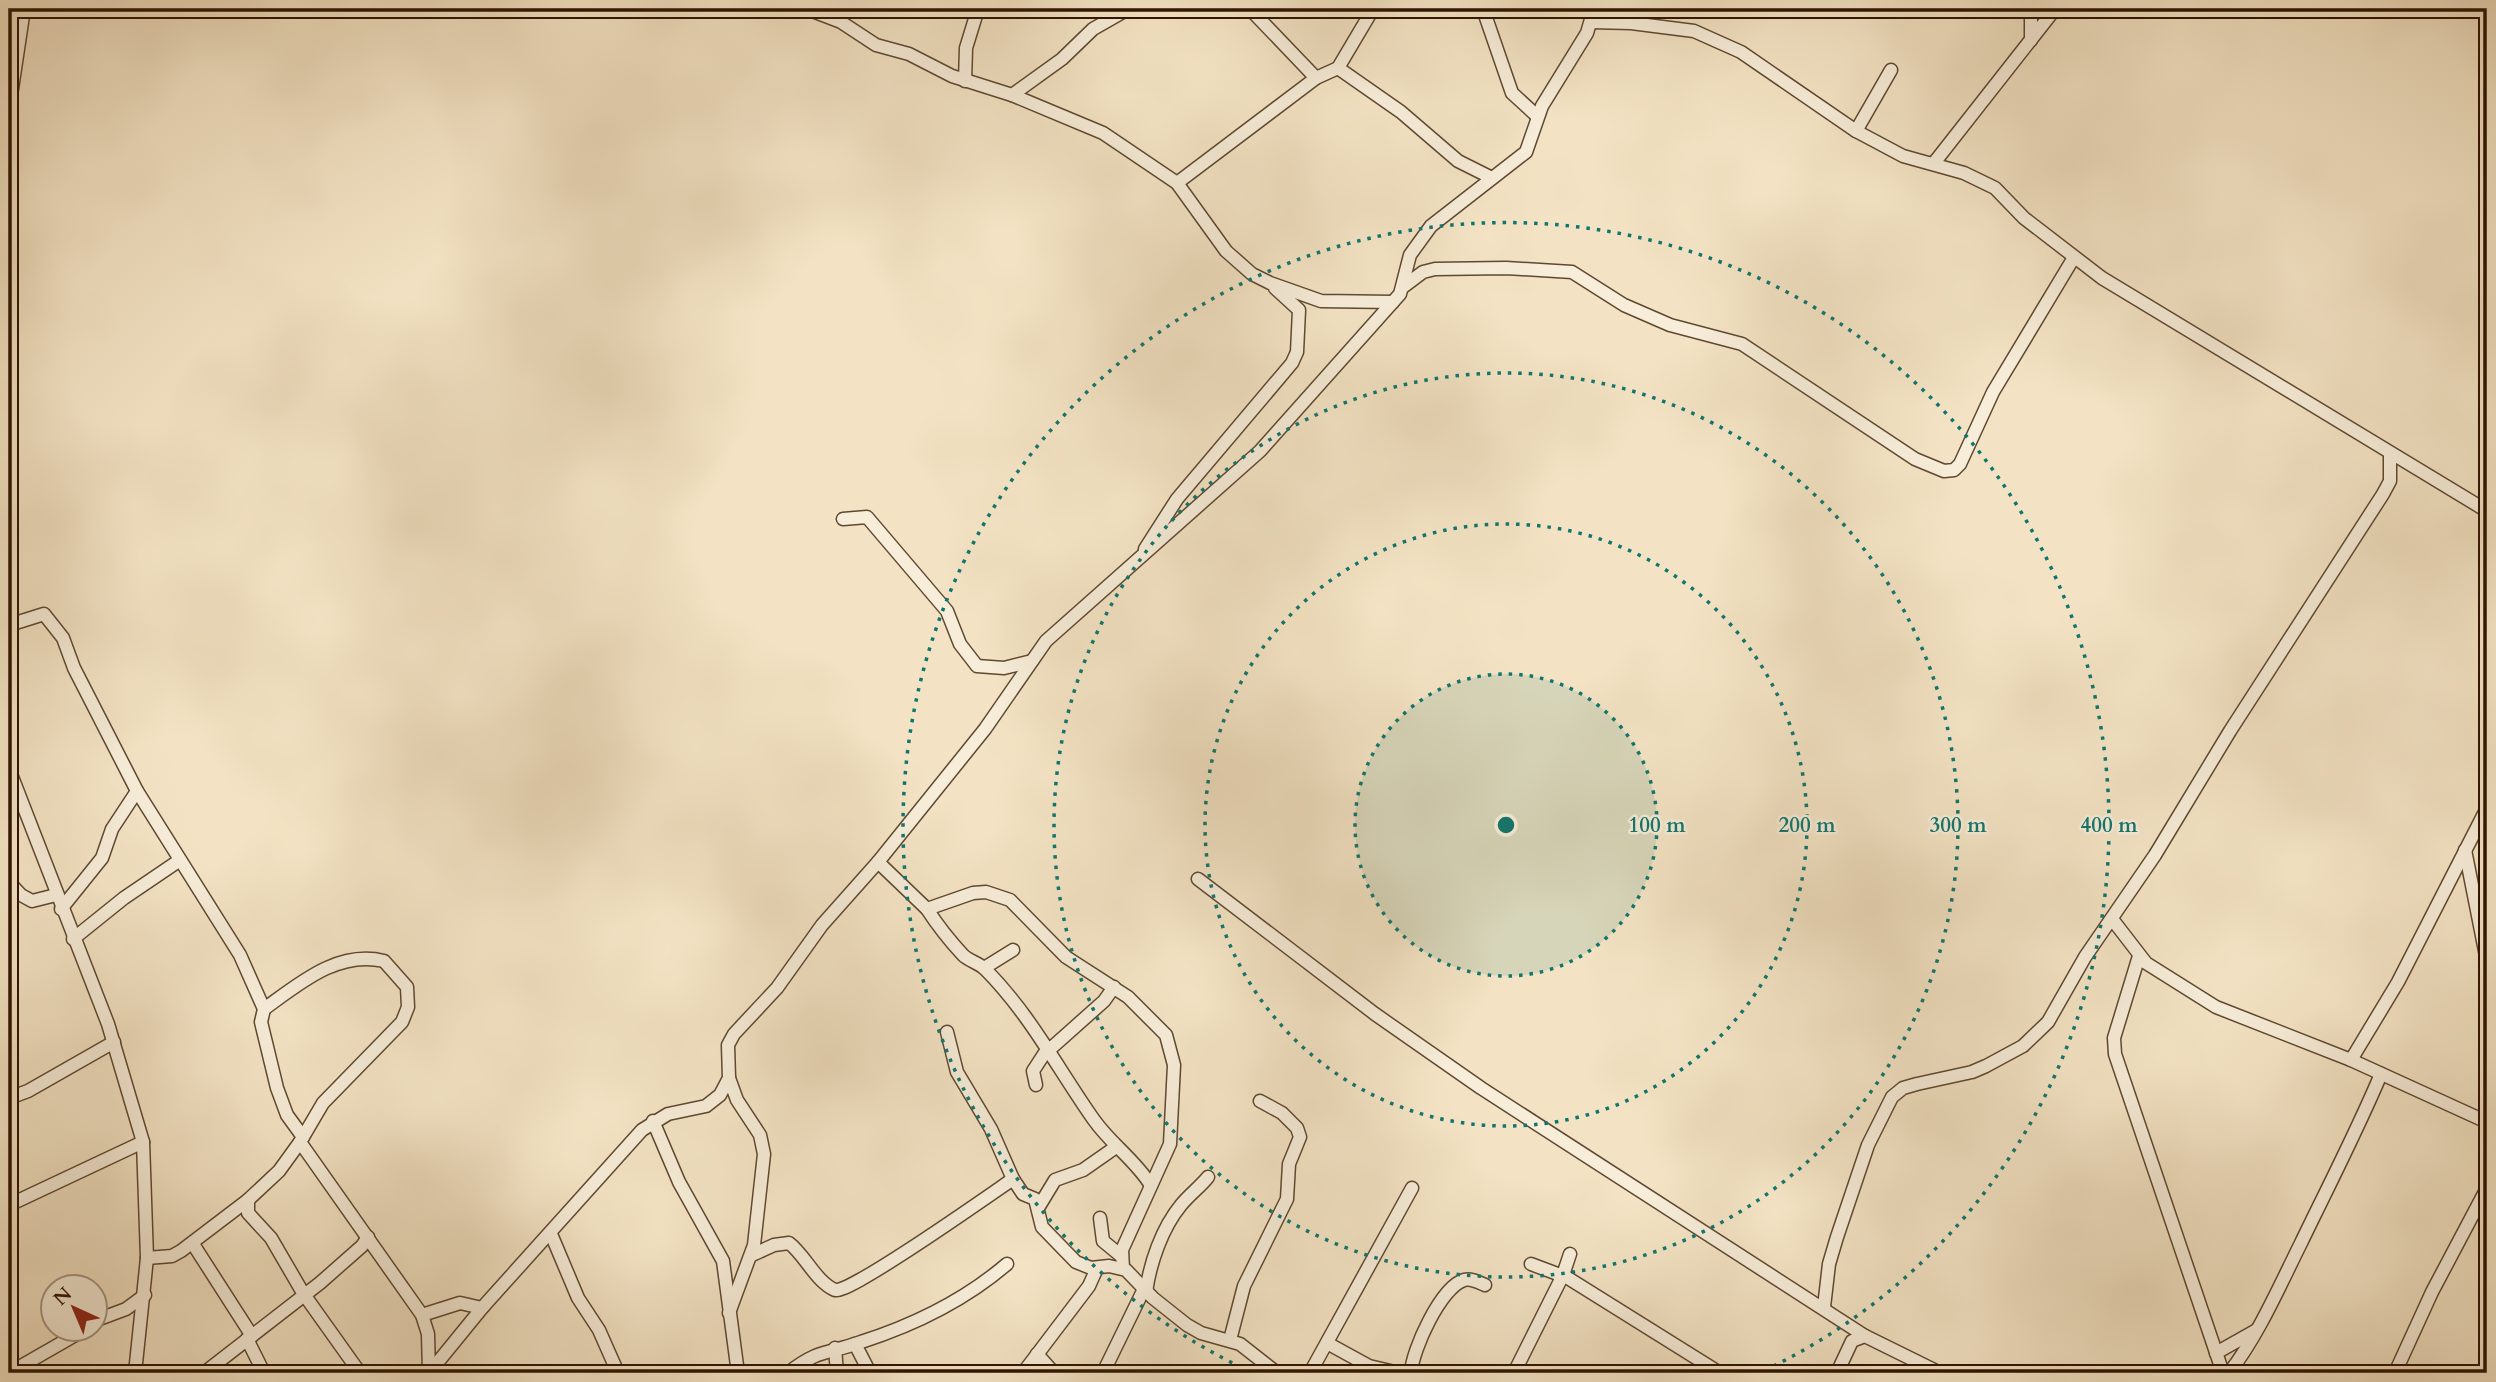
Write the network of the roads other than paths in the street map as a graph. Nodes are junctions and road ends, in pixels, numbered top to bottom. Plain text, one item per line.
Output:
1 (24, 9) edge
2 (807, 9) edge
3 (978, 9) edge
4 (1128, 9) edge
5 (1250, 9) edge
6 (1373, 9) edge
7 (1483, 9) edge
8 (1594, 9) edge
9 (1626, 9) edge
10 (2031, 9) edge
11 (2055, 9) edge
12 (1591, 22) junction
13 (1631, 23) junction
14 (2031, 40) junction
15 (1338, 68) junction
16 (1891, 70) dead end
17 (1316, 78) junction
18 (965, 81) junction
19 (1012, 94) junction
20 (9, 109) edge
21 (1537, 116) junction
22 (1856, 131) junction
23 (1934, 163) junction
24 (1492, 178) junction
25 (1177, 183) junction
26 (2073, 259) junction
27 (1270, 283) junction
28 (1403, 287) junction
29 (1393, 302) junction
30 (2390, 454) junction
31 (2413, 467) junction
32 (2390, 481) junction
33 (2487, 511) edge
34 (843, 519) dead end
35 (1136, 564) junction
36 (9, 625) edge
37 (1032, 660) junction
38 (9, 768) edge
39 (137, 791) junction
40 (2487, 808) edge
41 (2465, 850) junction
42 (180, 860) junction
43 (878, 862) junction
44 (1198, 879) dead end
45 (9, 882) edge
46 (56, 895) junction
47 (61, 909) junction
48 (927, 909) junction
49 (2112, 919) junction
50 (73, 939) junction
51 (1013, 950) dead end
52 (2139, 956) junction
53 (2487, 961) edge
54 (984, 968) junction
55 (1114, 987) junction
56 (264, 1009) junction
57 (947, 1032) dead end
58 (114, 1041) junction
59 (1049, 1049) junction
60 (2351, 1060) junction
61 (2381, 1074) junction
62 (729, 1078) junction
63 (1036, 1085) dead end
64 (9, 1098) edge
65 (1260, 1101) dead end
66 (653, 1121) junction
67 (2487, 1122) edge
68 (301, 1139) junction
69 (143, 1142) junction
70 (1116, 1147) junction
71 (1208, 1177) dead end
72 (1013, 1179) junction
73 (1150, 1184) junction
74 (1412, 1188) dead end
75 (2487, 1188) edge
76 (248, 1200) junction
77 (9, 1205) edge
78 (1038, 1208) junction
79 (1100, 1218) dead end
80 (551, 1234) junction
81 (368, 1237) junction
82 (193, 1244) junction
83 (1570, 1254) dead end
84 (752, 1255) junction
85 (147, 1258) junction
86 (1121, 1261) junction
87 (1007, 1264) dead end
88 (1531, 1264) dead end
89 (1097, 1268) junction
90 (1563, 1276) junction
91 (1485, 1285) dead end
92 (1145, 1291) junction
93 (303, 1293) junction
94 (145, 1295) junction
95 (1824, 1307) junction
96 (482, 1308) junction
97 (729, 1313) junction
98 (422, 1314) junction
99 (108, 1316) edge
100 (2257, 1330) junction
101 (1865, 1336) junction
102 (250, 1338) junction
103 (1230, 1340) junction
104 (1327, 1343) junction
105 (58, 1344) edge
106 (855, 1344) junction
107 (835, 1348) junction
108 (2216, 1353) junction
109 (1037, 1354) junction
110 (800, 1368) edge
111 (9, 1373) edge
112 (135, 1373) edge
113 (204, 1373) edge
114 (264, 1373) edge
115 (360, 1373) edge
116 (429, 1373) edge
117 (618, 1373) edge
118 (738, 1373) edge
119 (788, 1373) edge
120 (836, 1373) edge
121 (870, 1373) edge
122 (1023, 1373) edge
123 (1054, 1373) edge
124 (1102, 1373) edge
125 (1277, 1373) edge
126 (1310, 1373) edge
127 (1406, 1373) edge
128 (1514, 1373) edge
129 (1720, 1373) edge
130 (1837, 1373) edge
131 (1940, 1373) edge
132 (2223, 1373) edge
133 (2229, 1373) edge
134 (2395, 1373) edge

1 - 20 street
2 - 18 street
3 - 18 street
4 - 19 street
5 - 17 street
6 - 15 street
7 - 21 street
8 - 12 street
9 - 13 street
10 - 14 street
11 - 14 street
12 - 13 street
12 - 21 street
13 - 22 street
14 - 23 street
15 - 17 street
15 - 24 street
16 - 22 street
17 - 25 street
18 - 19 street
19 - 25 street
21 - 24 street
22 - 23 street
23 - 26 street
24 - 28 street
25 - 27 street
26 - 28 street
26 - 30 street
27 - 29 street
27 - 35 street
28 - 29 street
29 - 35 street
30 - 31 street
30 - 32 street
31 - 32 street
31 - 33 street
32 - 49 street
34 - 37 street
35 - 37 street
36 - 39 street
37 - 43 street
38 - 46 street
39 - 42 street
39 - 47 street
40 - 41 street
41 - 53 street
41 - 60 street
42 - 50 street
42 - 56 street
43 - 48 street
43 - 62 street
44 - 95 street
45 - 46 street
46 - 47 street
47 - 50 street
48 - 54 street
48 - 55 street
49 - 52 street
49 - 95 street
50 - 58 street
51 - 54 street
52 - 60 street
52 - 108 street
54 - 59 street
55 - 59 street
55 - 73 street
56 - 68 street
56 - 68 street
57 - 72 street
58 - 64 street
58 - 69 street
59 - 63 street
59 - 70 street
60 - 61 street
61 - 67 street
61 - 100 street
62 - 66 street
62 - 84 street
65 - 103 street
66 - 80 street
66 - 97 street
68 - 76 street
68 - 81 street
69 - 77 street
69 - 85 street
70 - 73 street
70 - 78 street
71 - 92 street
72 - 78 street
72 - 84 street
73 - 86 street
74 - 104 street
75 - 134 street
76 - 82 street
76 - 93 street
78 - 89 street
79 - 86 street
80 - 96 street
80 - 117 street
81 - 93 street
81 - 98 street
82 - 85 street
82 - 102 street
83 - 90 street
84 - 97 street
85 - 94 street
86 - 89 street
86 - 92 street
87 - 106 street
88 - 90 street
89 - 109 street
90 - 128 street
90 - 129 street
91 - 127 street
92 - 103 street
92 - 124 street
93 - 102 street
93 - 115 street
94 - 99 street
94 - 112 street
95 - 101 street
96 - 98 street
96 - 116 street
97 - 118 street
98 - 116 street
100 - 108 street
100 - 133 street
101 - 130 street
101 - 131 street
102 - 113 street
102 - 114 street
103 - 125 street
104 - 126 street
104 - 127 street
105 - 111 street
106 - 107 street
106 - 121 street
107 - 110 street
107 - 120 street
108 - 132 street
109 - 122 street
109 - 123 street
110 - 119 street

